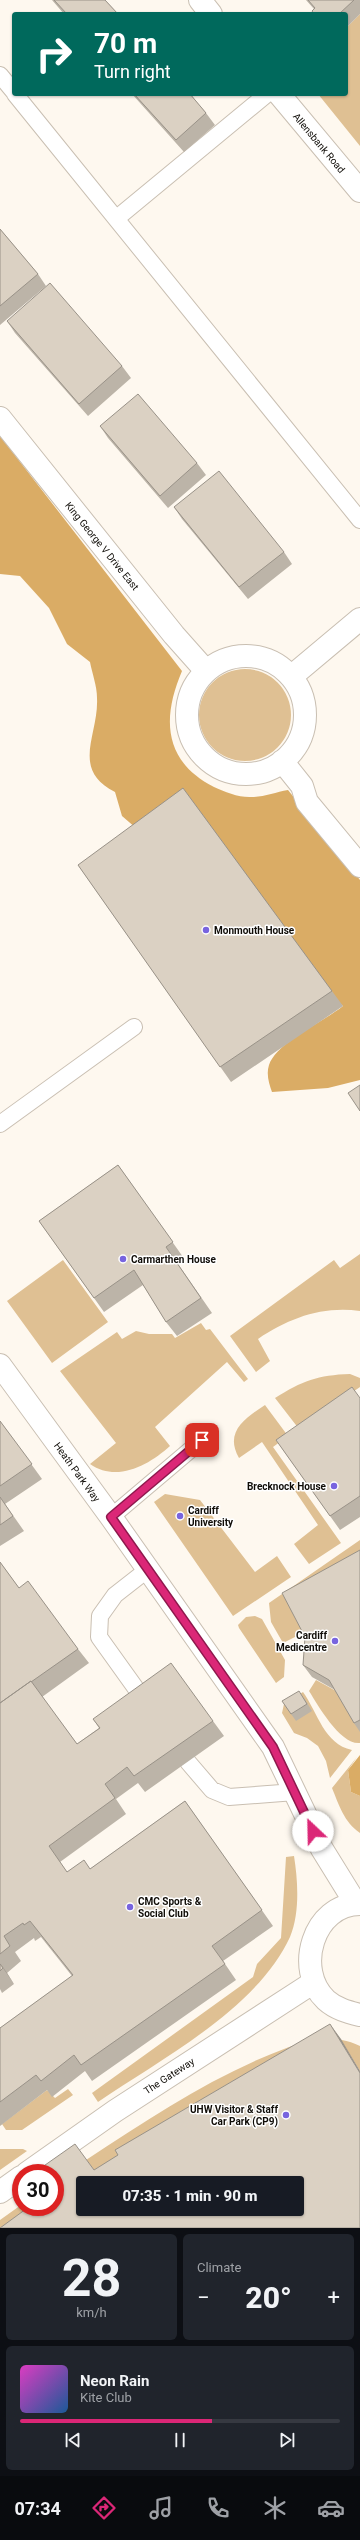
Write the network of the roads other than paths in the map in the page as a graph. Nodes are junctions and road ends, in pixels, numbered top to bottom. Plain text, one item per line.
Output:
1 (200, 0) edge
2 (209, 12) edge
3 (0, 75) edge
4 (12, 89) edge
5 (17, 96) edge
6 (265, 96) edge
7 (281, 96) edge
8 (360, 191) edge
9 (117, 218) junction
10 (0, 418) edge
11 (360, 520) edge
12 (360, 619) edge
13 (206, 672) junction
14 (292, 676) junction
15 (282, 761) junction
16 (360, 866) edge
17 (134, 1027) dead end
18 (0, 1124) edge
19 (0, 1365) edge
20 (202, 1440) dead end
21 (111, 1517) junction
22 (147, 1570) junction
23 (147, 1704) edge
24 (188, 1762) dead end
25 (295, 1792) junction
26 (358, 1904) edge
27 (314, 1982) junction
28 (360, 2015) edge
29 (40, 2164) edge
30 (12, 2183) edge
31 (0, 2192) edge

1 - 2 street
3 - 4 lane
5 - 9 lane
6 - 9 lane
7 - 8 street, Allensbank Road
9 - 11 lane
10 - 13 street, King George V Drive East
12 - 14 street
13 - 14 street
13 - 15 street
14 - 15 street
15 - 16 street
17 - 18 lane
19 - 21 street, Heath Park Way
20 - 21 lane
21 - 22 street, Heath Park Way
22 - 23 lane
22 - 25 street, Heath Park Way
24 - 25 lane
25 - 26 street, Heath Park Way
26 - 27 street
27 - 28 street
27 - 29 street, The Gateway
30 - 31 street

